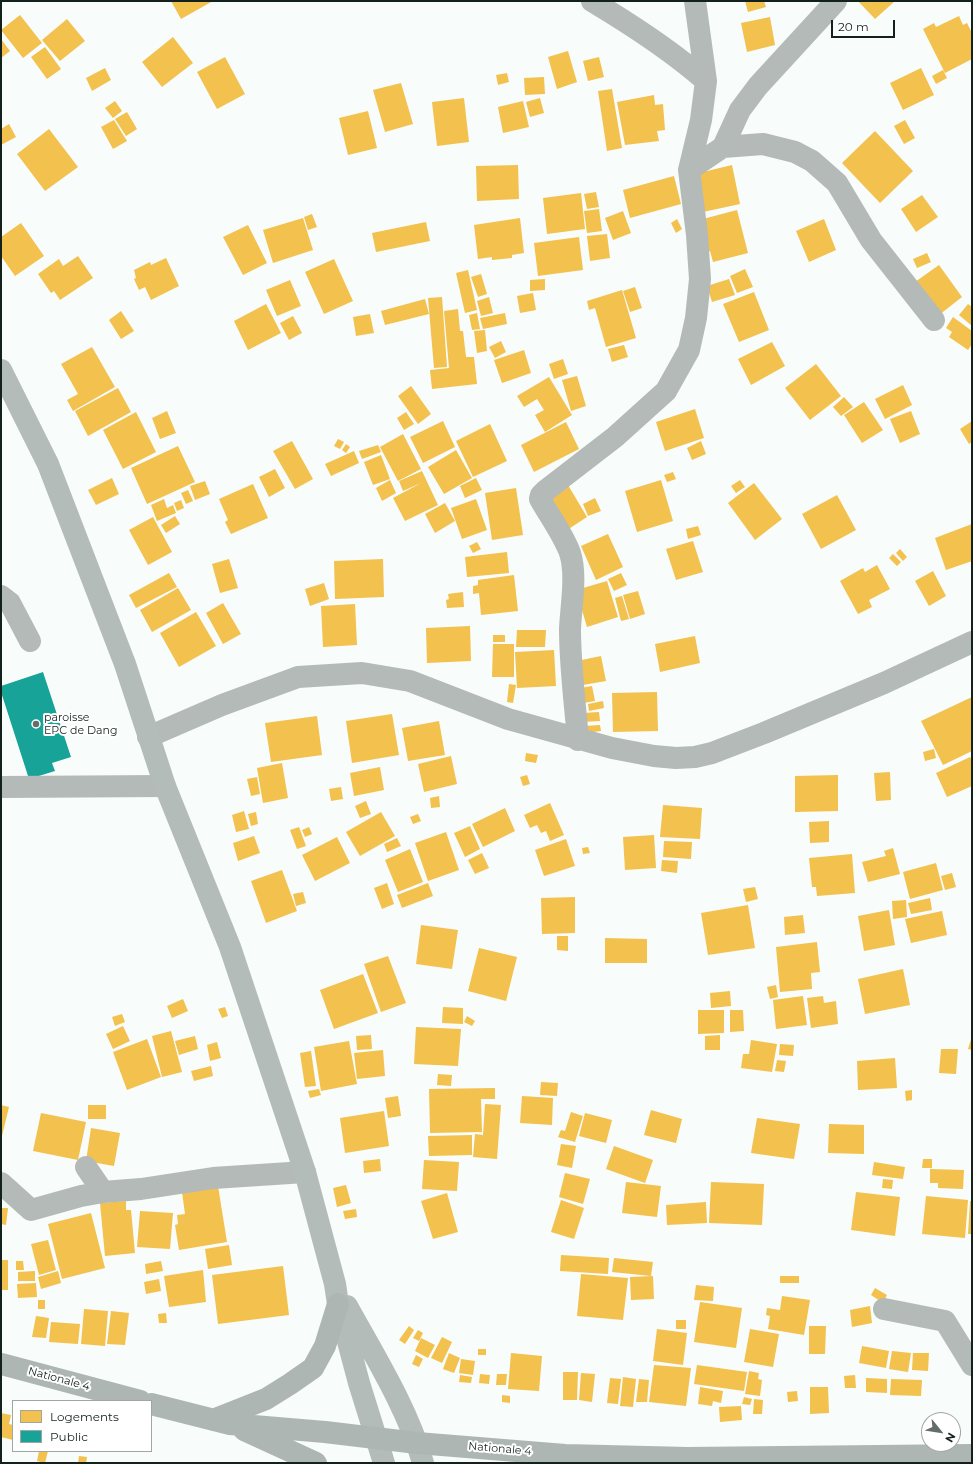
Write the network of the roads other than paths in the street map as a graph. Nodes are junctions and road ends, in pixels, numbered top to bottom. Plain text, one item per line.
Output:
1 (592, 1) edge
2 (695, 1) edge
3 (836, 1) edge
4 (706, 81) junction
5 (723, 147) junction
6 (689, 170) junction
7 (934, 320) dead end
8 (1, 370) edge
9 (1, 596) edge
10 (30, 641) dead end
11 (972, 642) edge
12 (148, 737) junction
13 (578, 740) junction
14 (165, 786) junction
15 (1, 787) edge
16 (86, 1168) dead end
17 (305, 1172) junction
18 (1, 1183) edge
19 (103, 1192) junction
20 (336, 1294) junction
21 (884, 1309) dead end
22 (1, 1364) edge
23 (972, 1365) edge
24 (136, 1400) edge
25 (152, 1404) edge
26 (222, 1422) junction
27 (376, 1437) junction
28 (420, 1453) edge
29 (565, 1455) junction
30 (972, 1455) edge
31 (316, 1463) edge
32 (384, 1463) edge
33 (542, 1463) edge

1 - 4 street
2 - 4 street
3 - 5 street
4 - 6 street
5 - 6 street
5 - 7 street
6 - 13 street
8 - 12 main road
9 - 10 street
11 - 13 street
12 - 13 street
12 - 14 main road
14 - 15 street
14 - 17 main road
16 - 19 street
17 - 19 street
17 - 20 main road
18 - 19 street
20 - 26 highway
20 - 27 main road
20 - 28 main road
21 - 23 street
22 - 24 highway, Nationale 4
25 - 26 highway, Nationale 4
26 - 27 highway, Nationale 4
26 - 31 highway
27 - 28 highway, Nationale 4
27 - 32 main road
28 - 29 highway, Nationale 4
29 - 30 highway, Nationale 4
29 - 33 highway

